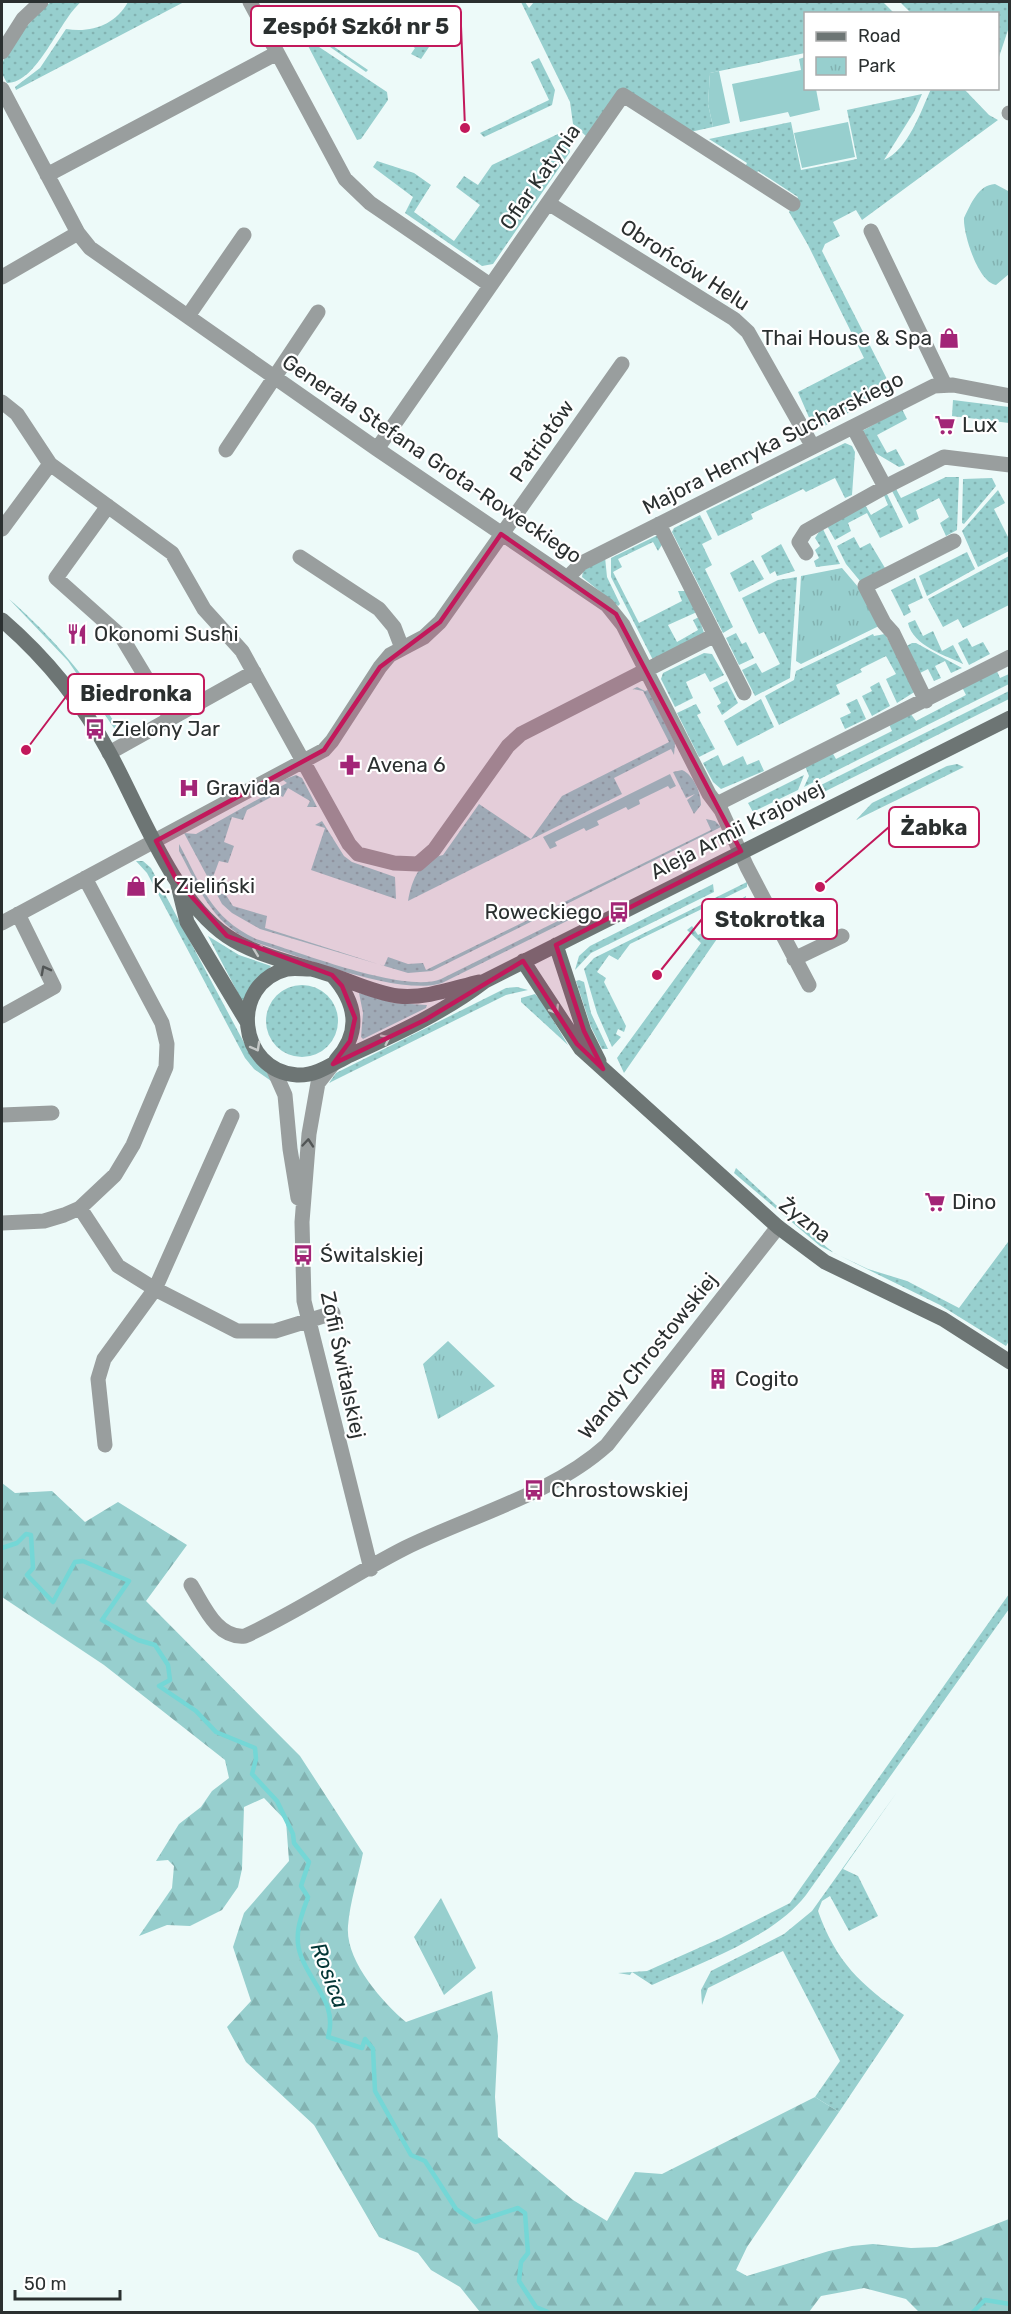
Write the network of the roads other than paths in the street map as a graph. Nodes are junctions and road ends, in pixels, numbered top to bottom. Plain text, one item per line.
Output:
1 (41, 2) edge
2 (250, 2) edge
3 (2, 52) edge
4 (277, 53) junction
5 (2, 89) edge
6 (47, 175) junction
7 (548, 203) junction
8 (793, 204) dead end
9 (871, 231) dead end
10 (78, 233) junction
11 (244, 235) dead end
12 (2, 277) edge
13 (490, 285) junction
14 (318, 312) dead end
15 (188, 316) junction
16 (622, 364) dead end
17 (274, 376) junction
18 (945, 385) junction
19 (1010, 396) edge
20 (2, 402) edge
21 (853, 427) junction
22 (813, 447) junction
23 (377, 449) junction
24 (226, 450) dead end
25 (50, 464) junction
26 (1010, 465) edge
27 (885, 487) junction
28 (108, 506) junction
29 (659, 524) junction
30 (2, 529) edge
31 (501, 534) junction
32 (954, 541) dead end
33 (806, 553) dead end
34 (300, 557) dead end
35 (567, 578) junction
36 (2, 620) edge
37 (715, 636) junction
38 (402, 648) junction
39 (1010, 657) edge
40 (646, 671) junction
41 (254, 672) junction
42 (744, 693) dead end
43 (926, 700) junction
44 (1010, 718) edge
45 (171, 719) junction
46 (109, 753) junction
47 (302, 762) junction
48 (717, 804) junction
49 (156, 841) junction
50 (741, 851) junction
51 (85, 878) junction
52 (176, 879) junction
53 (18, 914) junction
54 (2, 923) edge
55 (842, 936) dead end
56 (556, 945) junction
57 (794, 959) junction
58 (523, 961) junction
59 (310, 969) junction
60 (333, 975) junction
61 (485, 981) junction
62 (809, 985) dead end
63 (2, 1016) edge
64 (247, 1022) junction
65 (333, 1064) junction
66 (273, 1068) junction
67 (603, 1069) junction
68 (52, 1113) dead end
69 (2, 1115) edge
70 (232, 1116) dead end
71 (80, 1208) junction
72 (302, 1222) junction
73 (2, 1223) edge
74 (778, 1227) junction
75 (155, 1289) junction
76 (333, 1313) dead end
77 (307, 1321) junction
78 (1010, 1362) edge
79 (105, 1445) dead end
80 (371, 1569) junction
81 (191, 1585) dead end

1 - 3 street
2 - 4 street
4 - 6 street
4 - 13 street
5 - 6 street, Generała Stefana Grota-Roweckiego
6 - 10 street, Generała Stefana Grota-Roweckiego
7 - 8 street, Ofiar Katynia
7 - 13 street, Ofiar Katynia
7 - 22 street, Obrońców Helu
9 - 18 street
10 - 12 street
10 - 15 street, Generała Stefana Grota-Roweckiego
11 - 15 street
13 - 23 street, Ofiar Katynia
14 - 17 street
15 - 17 street, Generała Stefana Grota-Roweckiego
16 - 31 street, Patriotów
17 - 23 street, Generała Stefana Grota-Roweckiego
17 - 24 street
18 - 19 street, Majora Henryka Sucharskiego
18 - 21 street, Majora Henryka Sucharskiego
20 - 25 street
21 - 22 street, Majora Henryka Sucharskiego
21 - 27 street
22 - 29 street, Majora Henryka Sucharskiego
23 - 31 street, Generała Stefana Grota-Roweckiego
25 - 28 street
25 - 30 street
26 - 27 street
27 - 33 street
28 - 41 street
28 - 45 street
29 - 35 street, Majora Henryka Sucharskiego
29 - 37 street
31 - 35 street, Generała Stefana Grota-Roweckiego
31 - 38 street, Patriotów
32 - 43 street
34 - 38 street
35 - 40 street, Generała Stefana Grota-Roweckiego
36 - 46 street, Aleja Armii Krajowej
37 - 40 street
37 - 42 street
38 - 47 street, Patriotów
39 - 43 street
40 - 47 street
40 - 48 street, Generała Stefana Grota-Roweckiego
41 - 45 street
41 - 47 street
43 - 48 street
44 - 50 street, Aleja Armii Krajowej
45 - 46 street
46 - 49 street, Aleja Armii Krajowej
47 - 49 street, Patriotów
48 - 50 street, Generała Stefana Grota-Roweckiego
49 - 51 street, Patriotów
49 - 52 street, Aleja Armii Krajowej
50 - 56 street, Aleja Armii Krajowej
50 - 57 street, Generała Stefana Grota-Roweckiego
51 - 53 street, Patriotów
51 - 71 street
59 -> 52 street, Aleja Armii Krajowej
52 - 64 street, Aleja Armii Krajowej
53 - 54 street, Patriotów
63 -> 53 street
55 - 57 street
56 - 58 street, Aleja Armii Krajowej
56 - 67 street, Żyzna
57 - 62 street, Generała Stefana Grota-Roweckiego
58 - 61 street, Aleja Armii Krajowej
58 -> 67 street, Żyzna
59 - 60 street, Aleja Armii Krajowej
59 - 64 street
60 - 61 street, Aleja Armii Krajowej
60 - 65 street
65 -> 61 street, Aleja Armii Krajowej
64 -> 66 street
65 - 66 street
72 -> 65 street, Zofii Świtalskiej
66 - 72 street
67 - 74 street, Żyzna
68 - 69 street
70 - 75 street
71 - 73 street
71 - 75 street
72 - 77 street, Zofii Świtalskiej
74 - 78 street, Żyzna
74 - 80 street, Wandy Chrostowskiej
75 - 77 street
75 - 79 street
76 - 77 street
77 - 80 street, Zofii Świtalskiej
80 - 81 street, Wandy Chrostowskiej

